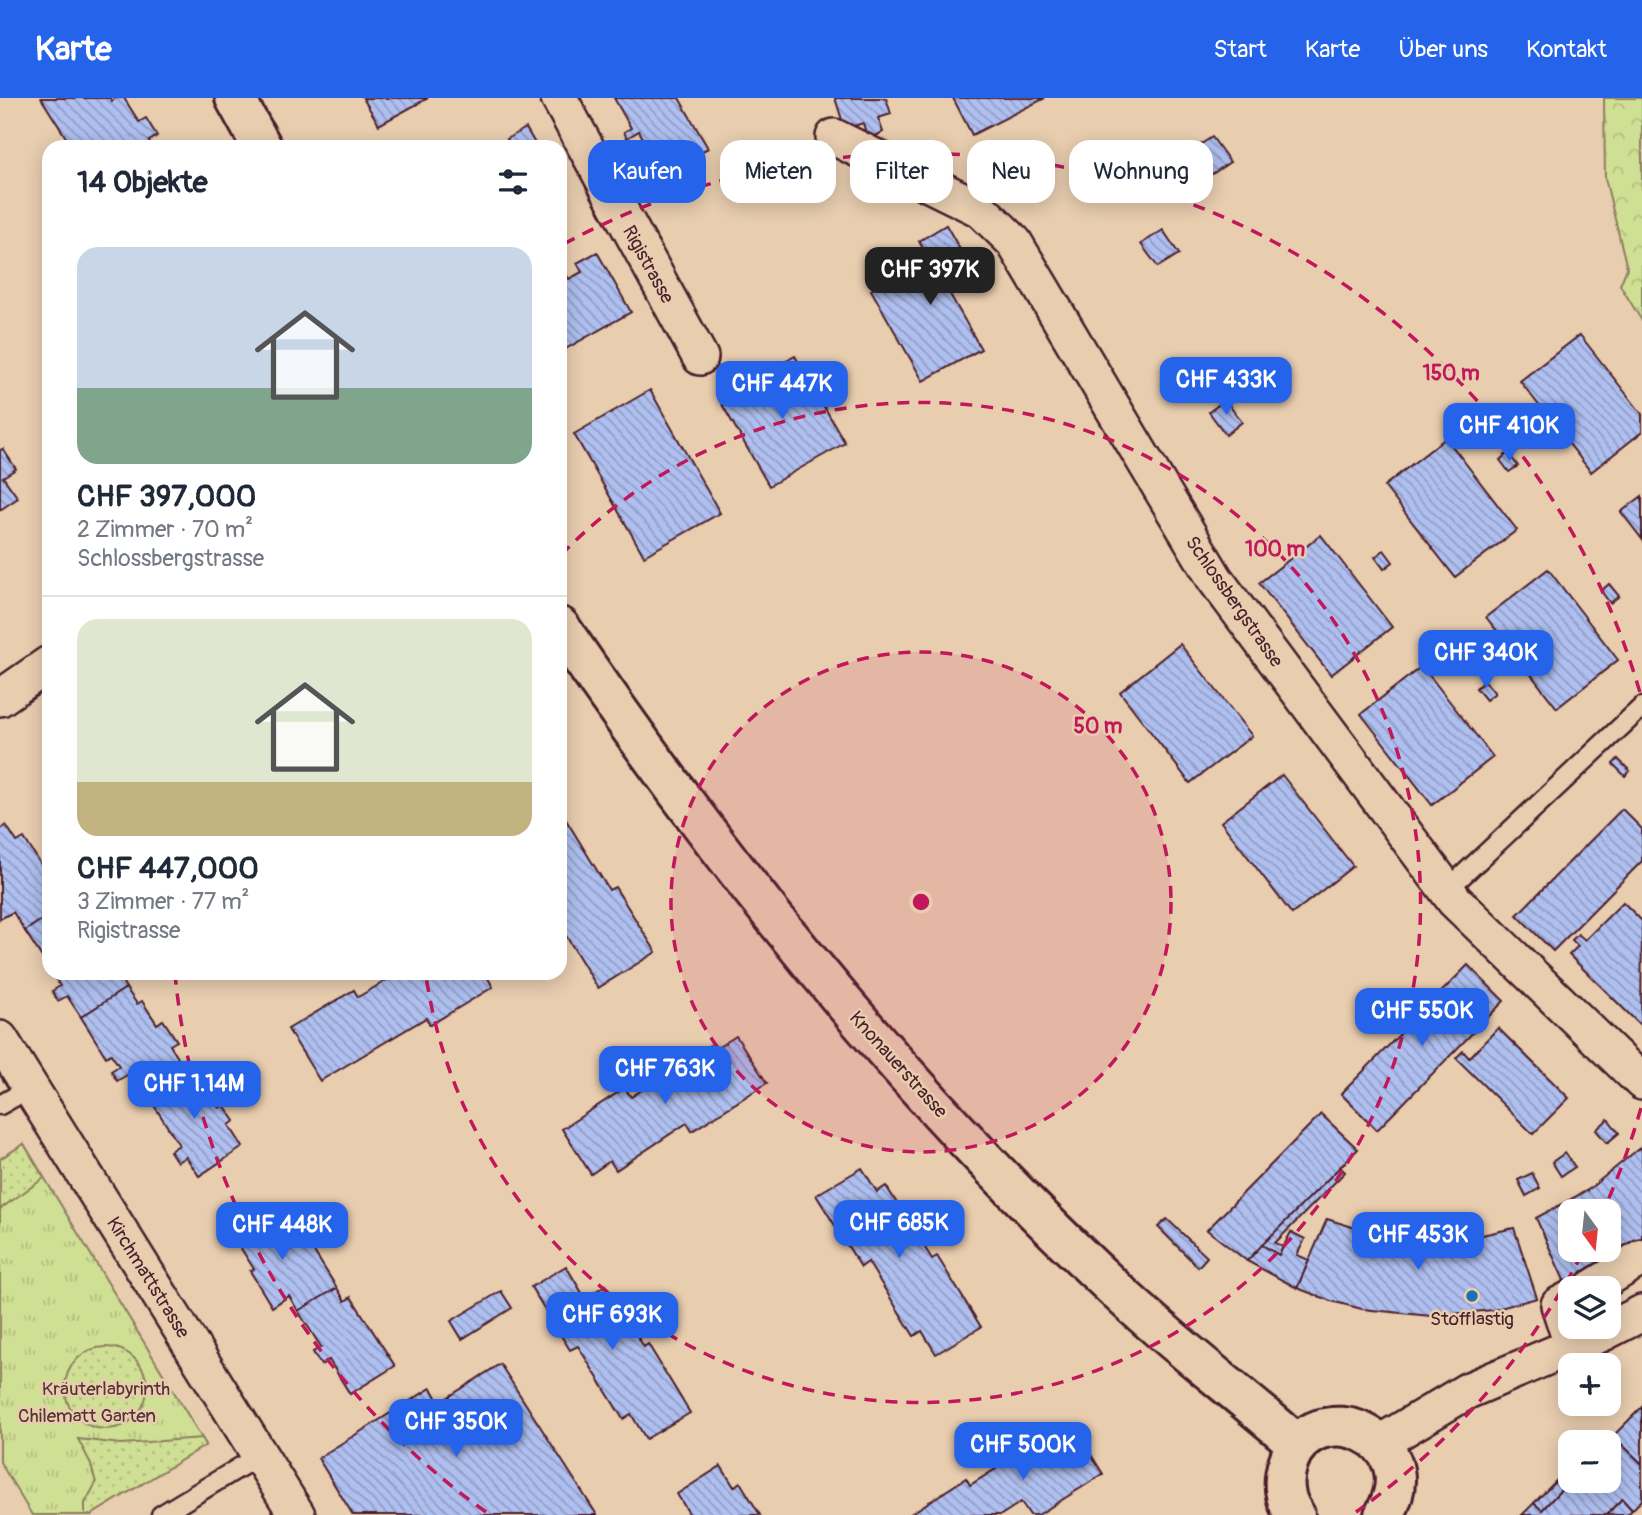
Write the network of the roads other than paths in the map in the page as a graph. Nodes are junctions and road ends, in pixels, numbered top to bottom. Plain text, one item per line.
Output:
1 (235, 98) edge
2 (559, 98) edge
3 (834, 137) dead end
4 (258, 140) edge
5 (700, 357) dead end
6 (567, 637) edge
7 (42, 668) edge
8 (0, 698) edge
9 (1642, 707) edge
10 (1447, 890) junction
11 (0, 1039) edge
12 (1642, 1082) edge
13 (30, 1088) junction
14 (0, 1105) edge
15 (1642, 1257) edge
16 (1611, 1276) edge
17 (1642, 1313) edge
18 (1570, 1339) edge
19 (1573, 1347) junction
20 (1380, 1443) junction
21 (1298, 1445) junction
22 (260, 1455) junction
23 (161, 1515) edge
24 (297, 1515) edge
25 (1295, 1515) edge
26 (1384, 1515) edge

1 - 4 street
2 - 5 street, Rigistrasse
3 - 10 street, Schlossbergstrasse
6 - 21 street, Knonauerstrasse
7 - 8 street
9 - 10 lane
10 - 12 street, Schlossbergstrasse
11 - 13 street, Kirchmattstrasse
13 - 14 lane
13 - 22 street, Kirchmattstrasse
15 - 16 street
17 - 19 street
18 - 19 street
19 - 20 street
20 - 21 street
20 - 26 street
21 - 25 street
22 - 23 lane
22 - 24 street, Kirchmattstrasse

